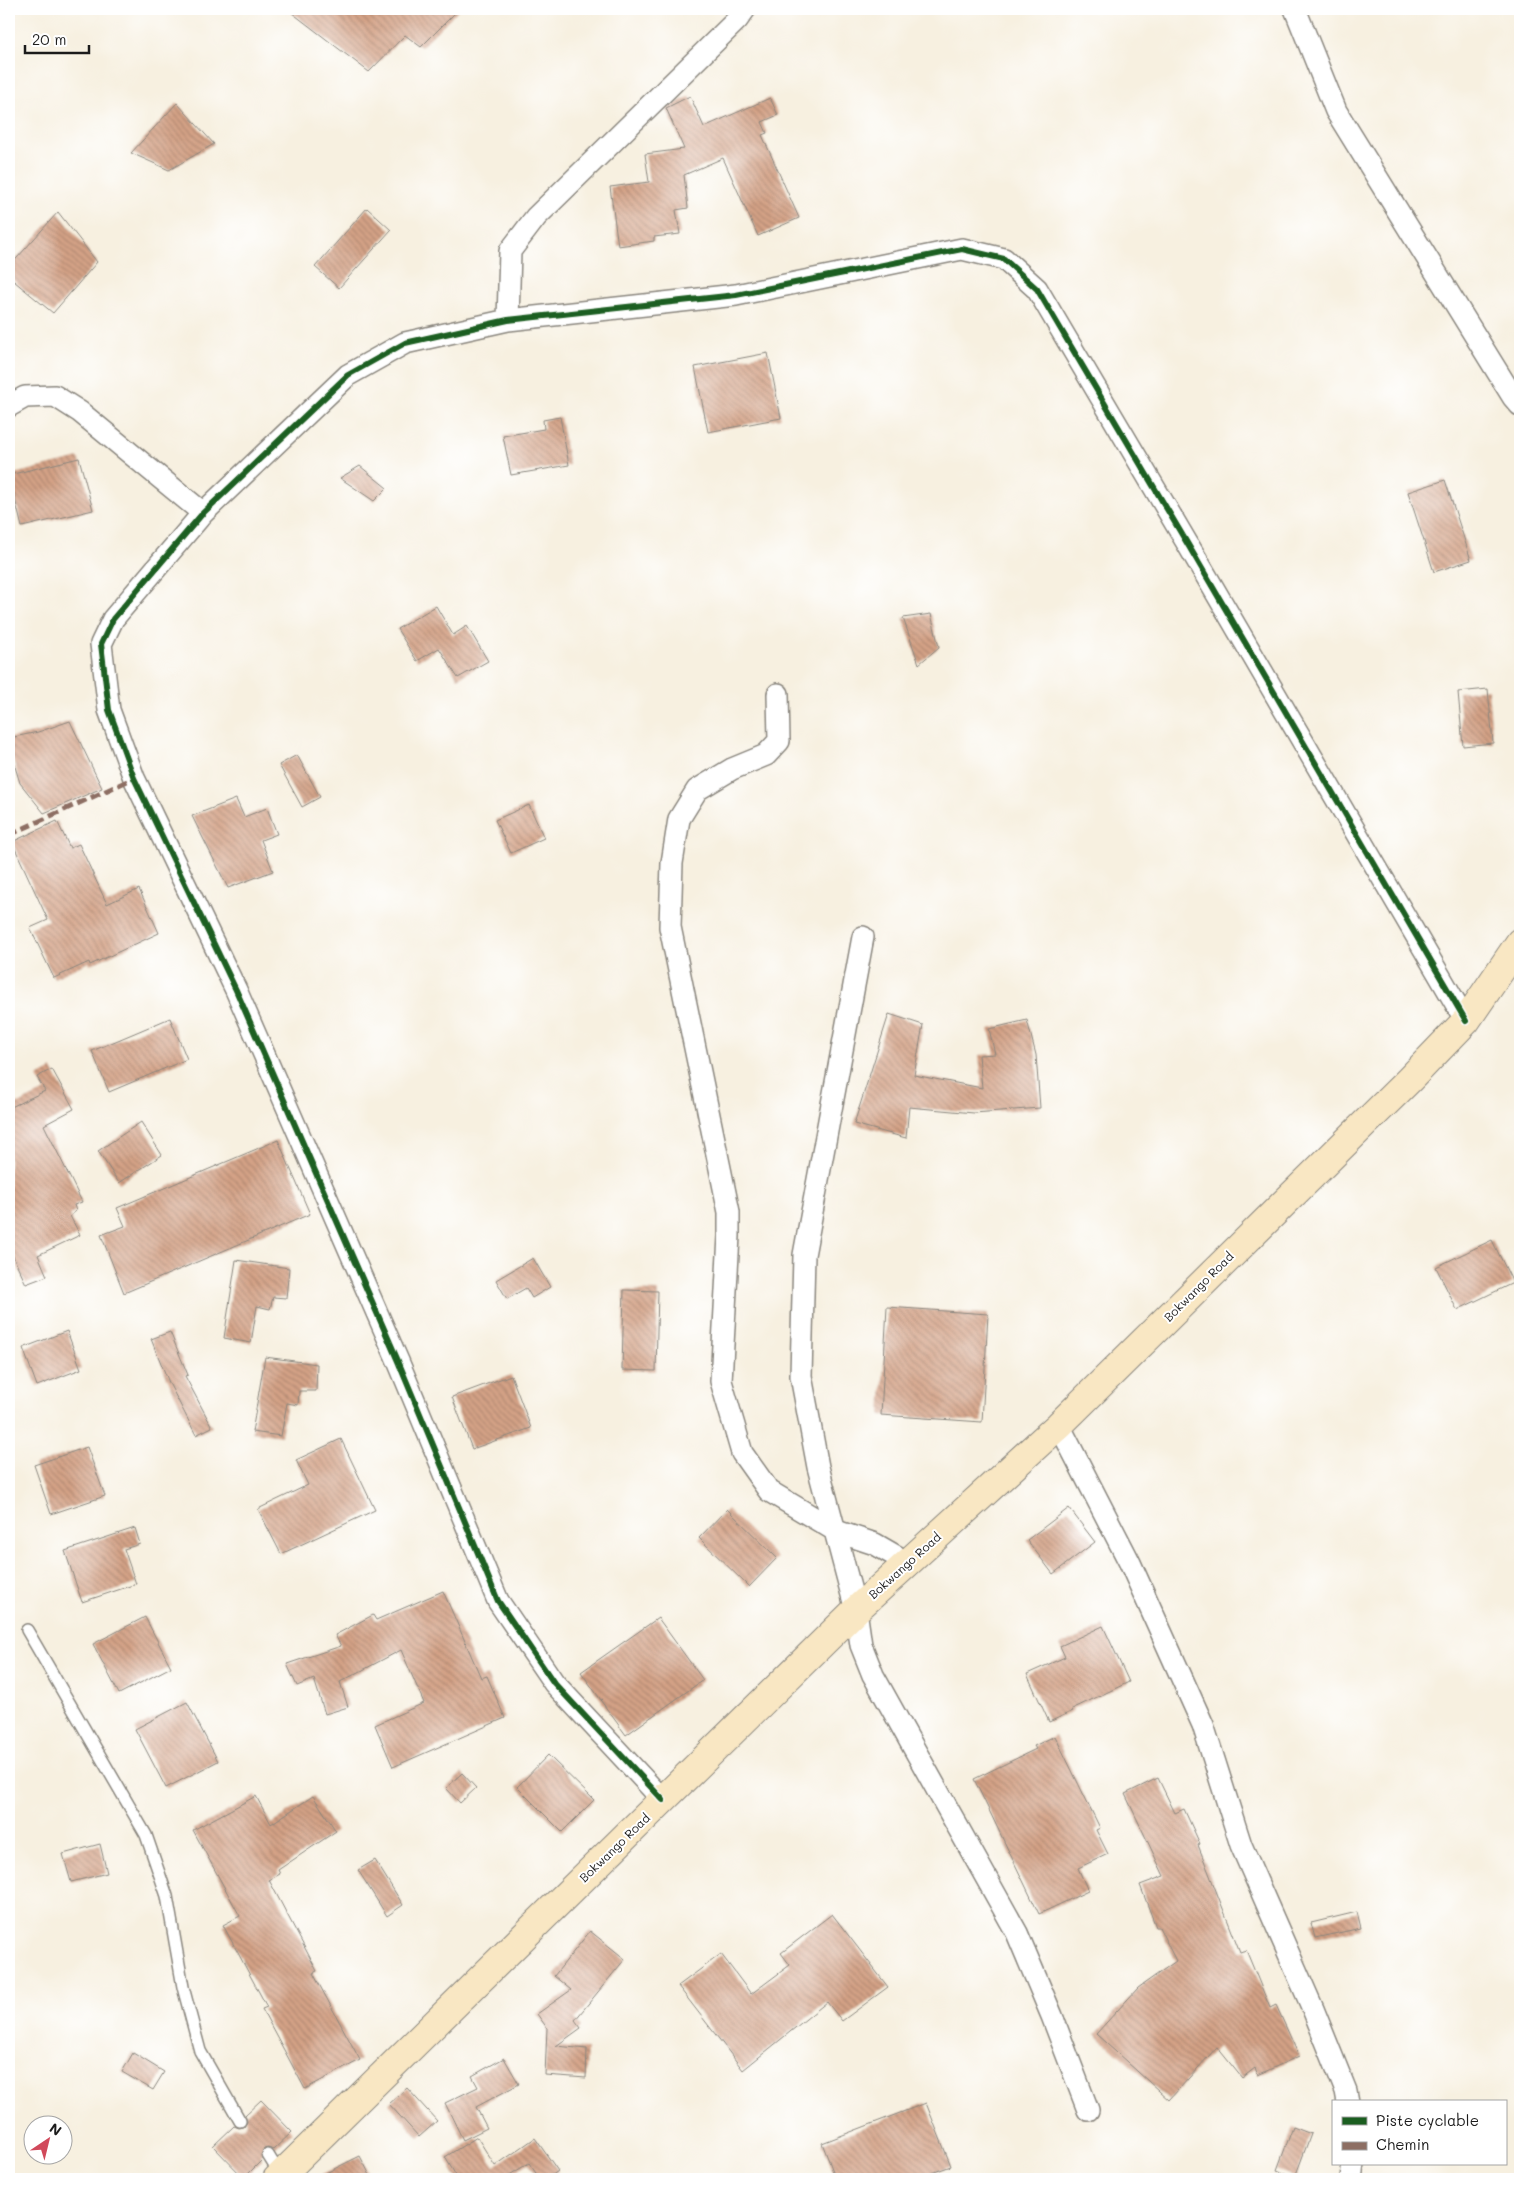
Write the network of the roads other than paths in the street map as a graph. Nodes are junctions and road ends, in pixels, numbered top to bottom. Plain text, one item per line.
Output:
1 (745, 9) edge
2 (1295, 9) edge
3 (508, 320) junction
4 (1520, 405) edge
5 (9, 406) edge
6 (203, 512) junction
7 (778, 694) dead end
8 (862, 937) dead end
9 (1520, 942) edge
10 (1466, 1021) junction
11 (1059, 1425) junction
12 (836, 1531) junction
13 (908, 1563) junction
14 (856, 1610) junction
15 (27, 1630) dead end
16 (663, 1800) junction
17 (1348, 2100) edge
18 (1088, 2110) dead end
19 (240, 2121) dead end
20 (1353, 2166) edge
21 (275, 2170) edge
22 (1351, 2179) edge

1 - 3 street
2 - 4 street
3 - 6 street
3 - 10 street
5 - 6 street
6 - 16 street
7 - 12 street
8 - 12 street
9 - 10 street, Bokwango Road
10 - 11 street, Bokwango Road
11 - 13 street, Bokwango Road
11 - 17 street
12 - 13 street
12 - 14 street
13 - 14 street, Bokwango Road
14 - 16 street, Bokwango Road
14 - 18 street
15 - 19 lane
16 - 21 street, Bokwango Road
20 - 22 street

